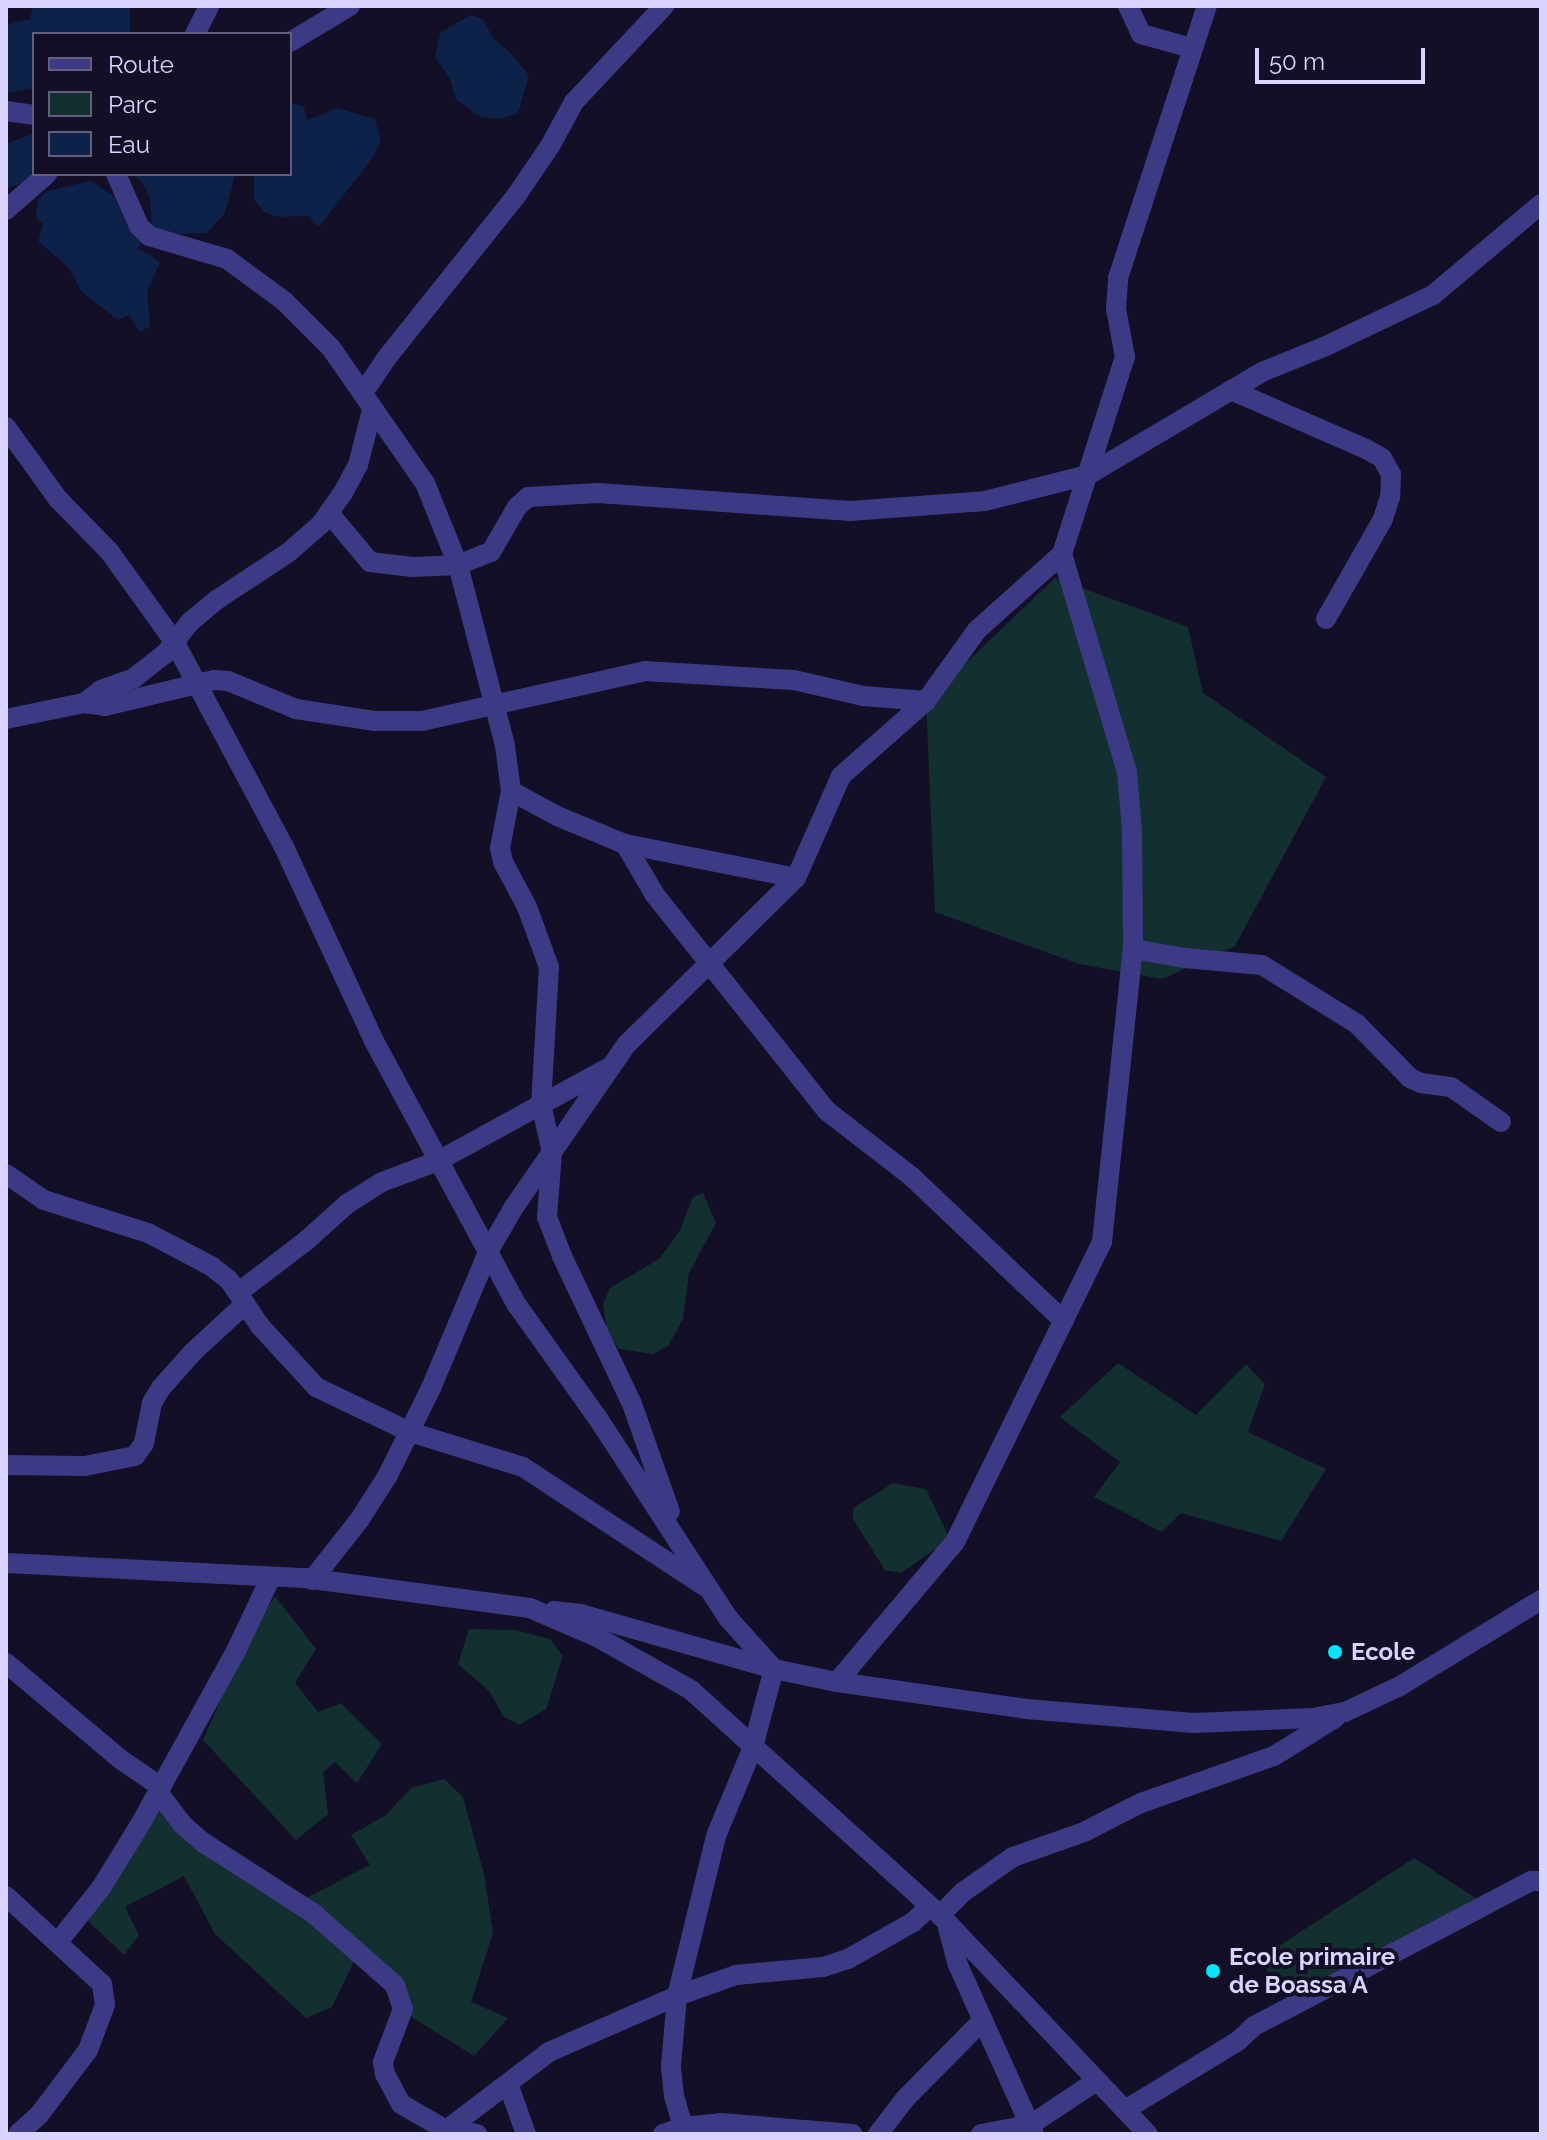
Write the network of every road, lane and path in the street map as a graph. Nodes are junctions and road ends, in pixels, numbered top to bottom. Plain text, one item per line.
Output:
1 (209, 6) edge
2 (350, 6) edge
3 (664, 6) edge
4 (1128, 6) edge
5 (1207, 6) edge
6 (196, 32) edge
7 (292, 41) edge
8 (1192, 48) junction
9 (6, 111) edge
10 (32, 115) edge
11 (45, 176) edge
12 (117, 176) edge
13 (1541, 204) edge
14 (6, 210) edge
15 (1231, 390) junction
16 (367, 402) junction
17 (6, 427) edge
18 (1088, 475) junction
19 (329, 513) junction
20 (1062, 554) junction
21 (458, 565) junction
22 (1326, 619) dead end
23 (174, 641) junction
24 (199, 685) junction
25 (926, 701) junction
26 (84, 703) junction
27 (493, 705) junction
28 (6, 719) edge
29 (511, 791) junction
30 (625, 844) junction
31 (796, 878) junction
32 (1133, 949) junction
33 (709, 962) junction
34 (610, 1067) junction
35 (541, 1104) junction
36 (1501, 1122) dead end
37 (552, 1153) junction
38 (438, 1161) junction
39 (6, 1174) edge
40 (489, 1250) junction
41 (242, 1298) junction
42 (1064, 1321) junction
43 (410, 1432) junction
44 (6, 1465) edge
45 (681, 1544) junction
46 (6, 1563) edge
47 (271, 1577) junction
48 (312, 1580) junction
49 (711, 1591) junction
50 (1541, 1600) edge
51 (530, 1608) junction
52 (6, 1663) edge
53 (774, 1669) junction
54 (837, 1682) junction
55 (1345, 1712) junction
56 (753, 1747) junction
57 (159, 1790) junction
58 (1541, 1881) edge
59 (6, 1896) edge
60 (939, 1915) junction
61 (58, 1942) junction
62 (677, 1996) junction
63 (983, 2020) junction
64 (1095, 2082) junction
65 (508, 2084) junction
66 (1125, 2110) junction
67 (1032, 2130) edge
68 (446, 2131) edge
69 (684, 2131) edge
70 (18, 2134) edge
71 (477, 2134) edge
72 (526, 2134) edge
73 (663, 2134) edge
74 (853, 2134) edge
75 (878, 2134) edge
76 (981, 2134) edge
77 (1148, 2134) edge

1 - 6 street
2 - 7 street
3 - 16 street
4 - 8 street
5 - 8 street
8 - 18 street
9 - 10 street
11 - 14 street
12 - 16 street
13 - 15 street
15 - 18 street
15 - 22 street
16 - 19 street
16 - 21 street
17 - 23 street
18 - 20 street
18 - 21 street
19 - 21 street
19 - 23 street
20 - 25 street
20 - 32 street
21 - 27 street
23 - 24 street
23 - 26 street
24 - 26 street
24 - 27 street
24 - 38 street
25 - 27 street
25 - 31 street
26 - 28 street
27 - 29 street
29 - 30 street
29 - 35 street
30 - 31 street
30 - 33 street
31 - 33 street
32 - 36 street
32 - 42 street
33 - 34 street
33 - 42 street
34 - 35 street
34 - 37 street
35 - 37 street
35 - 38 street
37 - 40 street
37 - 45 street
38 - 40 street
38 - 41 street
39 - 41 street
40 - 43 street
40 - 45 street
41 - 43 street
41 - 44 street
42 - 54 street
43 - 48 street
43 - 49 street
45 - 49 street
46 - 47 street
47 - 48 street
47 - 57 street
48 - 51 street
49 - 53 street
50 - 55 street
51 - 53 street
51 - 56 street
52 - 57 street
53 - 54 street
53 - 56 street
54 - 55 street
55 - 60 street
56 - 60 street
56 - 62 street
57 - 61 street
57 - 68 street
58 - 66 street
59 - 61 street
60 - 62 street
60 - 63 street
60 - 64 street
61 - 70 street
62 - 65 street
62 - 69 street
63 - 67 street
63 - 75 street
64 - 66 street
64 - 67 street
65 - 68 street
65 - 72 street
66 - 77 street
67 - 76 street
68 - 71 street
69 - 73 street
69 - 74 street

